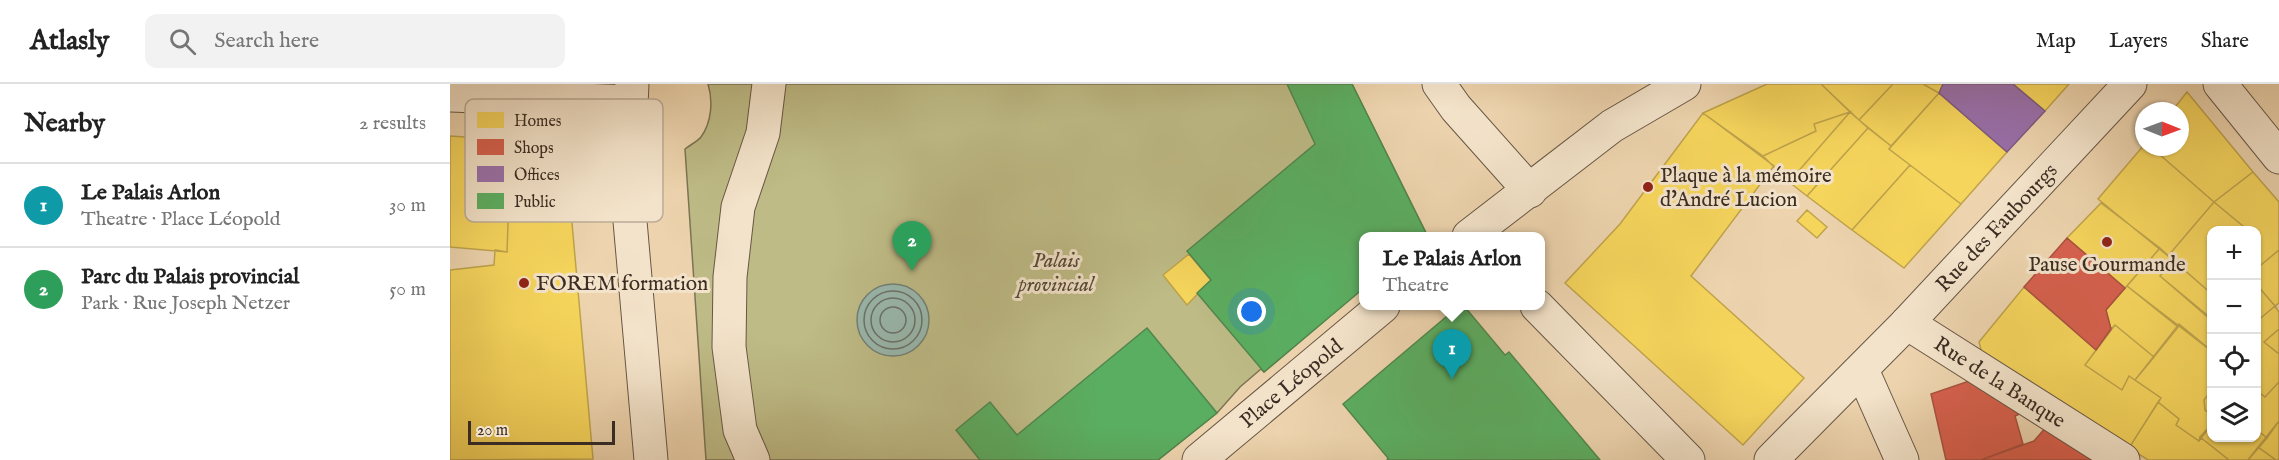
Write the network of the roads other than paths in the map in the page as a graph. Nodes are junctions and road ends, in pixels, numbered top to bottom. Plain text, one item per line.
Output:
1 (769, 84) edge
2 (1439, 84) edge
3 (1684, 84) edge
4 (2130, 84) edge
5 (2220, 84) edge
6 (632, 93) edge
7 (450, 95) edge
8 (2279, 157) edge
9 (1530, 191) junction
10 (630, 222) edge
11 (1475, 232) edge
12 (1378, 310) edge
13 (1541, 310) edge
14 (1907, 323) junction
15 (1862, 370) junction
16 (651, 460) edge
17 (753, 460) edge
18 (1199, 460) edge
19 (1688, 460) edge
20 (1771, 460) edge
21 (1902, 460) edge
22 (2123, 460) edge

1 - 17 street
2 - 9 street
3 - 9 street
4 - 14 street, Rue des Faubourgs
5 - 8 street
6 - 7 street
9 - 11 street
10 - 16 street
12 - 18 street, Place Léopold
13 - 19 street
14 - 15 street, Rue des Faubourgs
14 - 22 street, Rue de la Banque
15 - 20 street, Rue des Faubourgs
15 - 21 street

